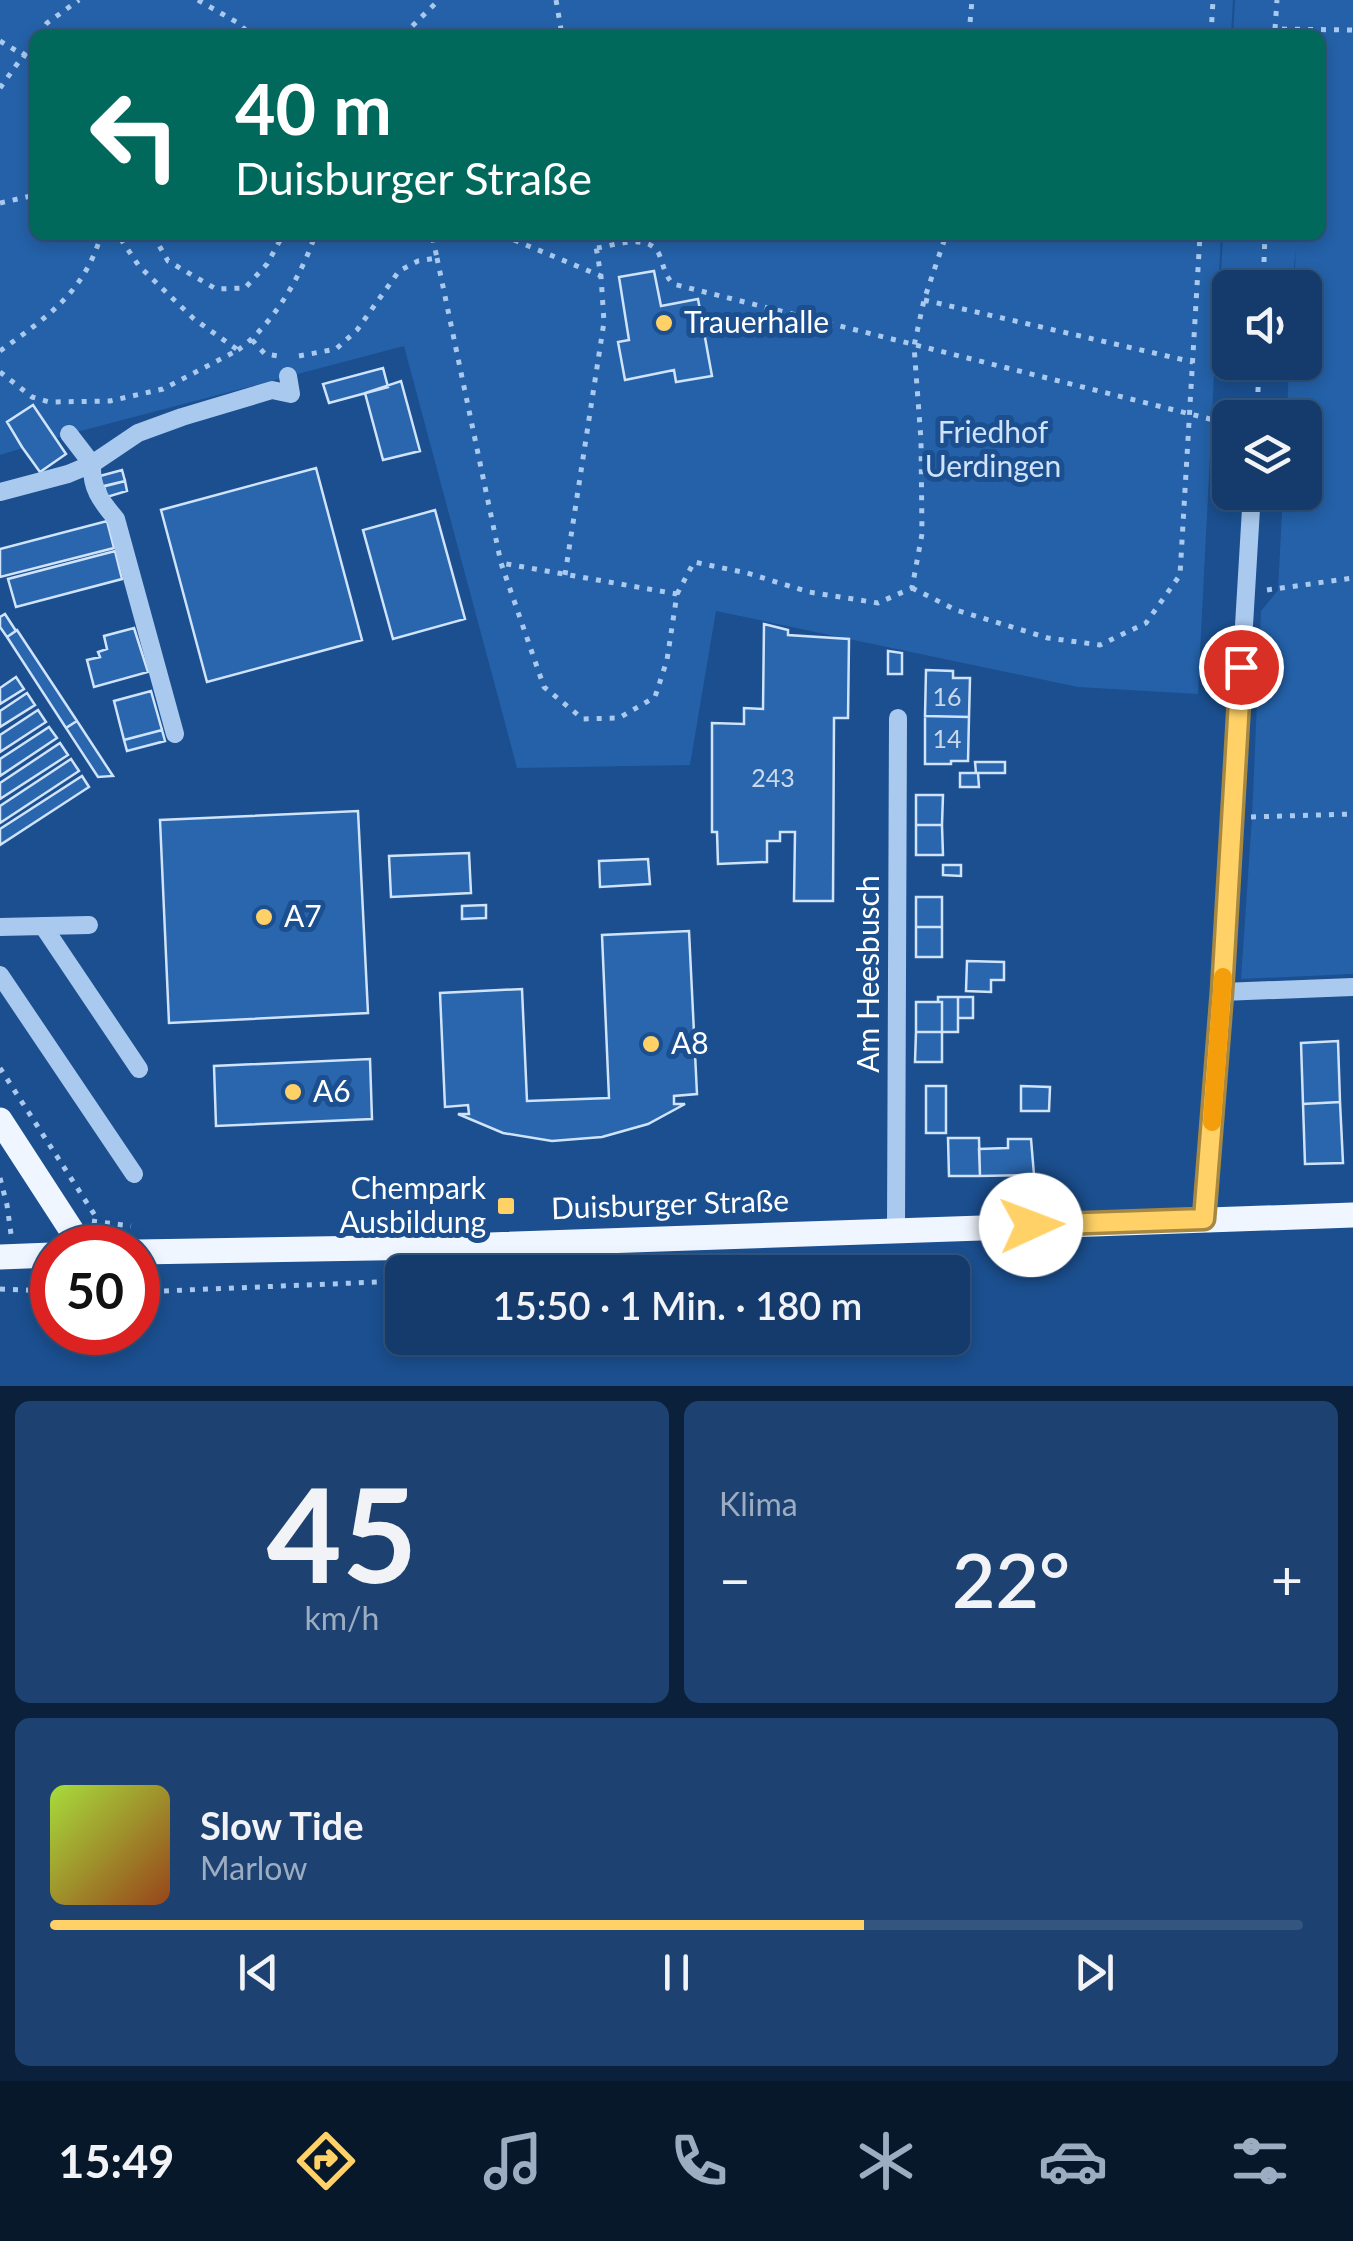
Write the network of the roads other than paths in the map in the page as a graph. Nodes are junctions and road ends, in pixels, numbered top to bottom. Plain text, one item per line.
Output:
1 (286, 366) road end
2 (69, 434) dead end
3 (92, 464) junction
4 (0, 492) edge
5 (1251, 510) edge
6 (898, 718) dead end
7 (175, 734) dead end
8 (88, 925) dead end
9 (43, 926) junction
10 (0, 927) edge
11 (0, 975) edge
12 (1353, 987) edge
13 (1222, 992) junction
14 (139, 1069) dead end
15 (0, 1120) edge
16 (134, 1174) dead end
17 (1353, 1215) edge
18 (1204, 1219) junction
19 (68, 1225) edge
20 (896, 1230) junction
21 (160, 1252) edge
22 (30, 1256) edge
23 (0, 1258) edge

1 - 3 street
2 - 3 street
3 - 4 street
3 - 7 street
5 - 13 street
6 - 20 street, Am Heesbusch
8 - 9 street
9 - 10 street
9 - 14 street
11 - 16 street
12 - 13 street
13 - 18 street
15 - 19 main road
17 - 18 main road, Duisburger Straße
18 - 20 main road, Duisburger Straße
20 - 21 main road, Duisburger Straße
22 - 23 main road

